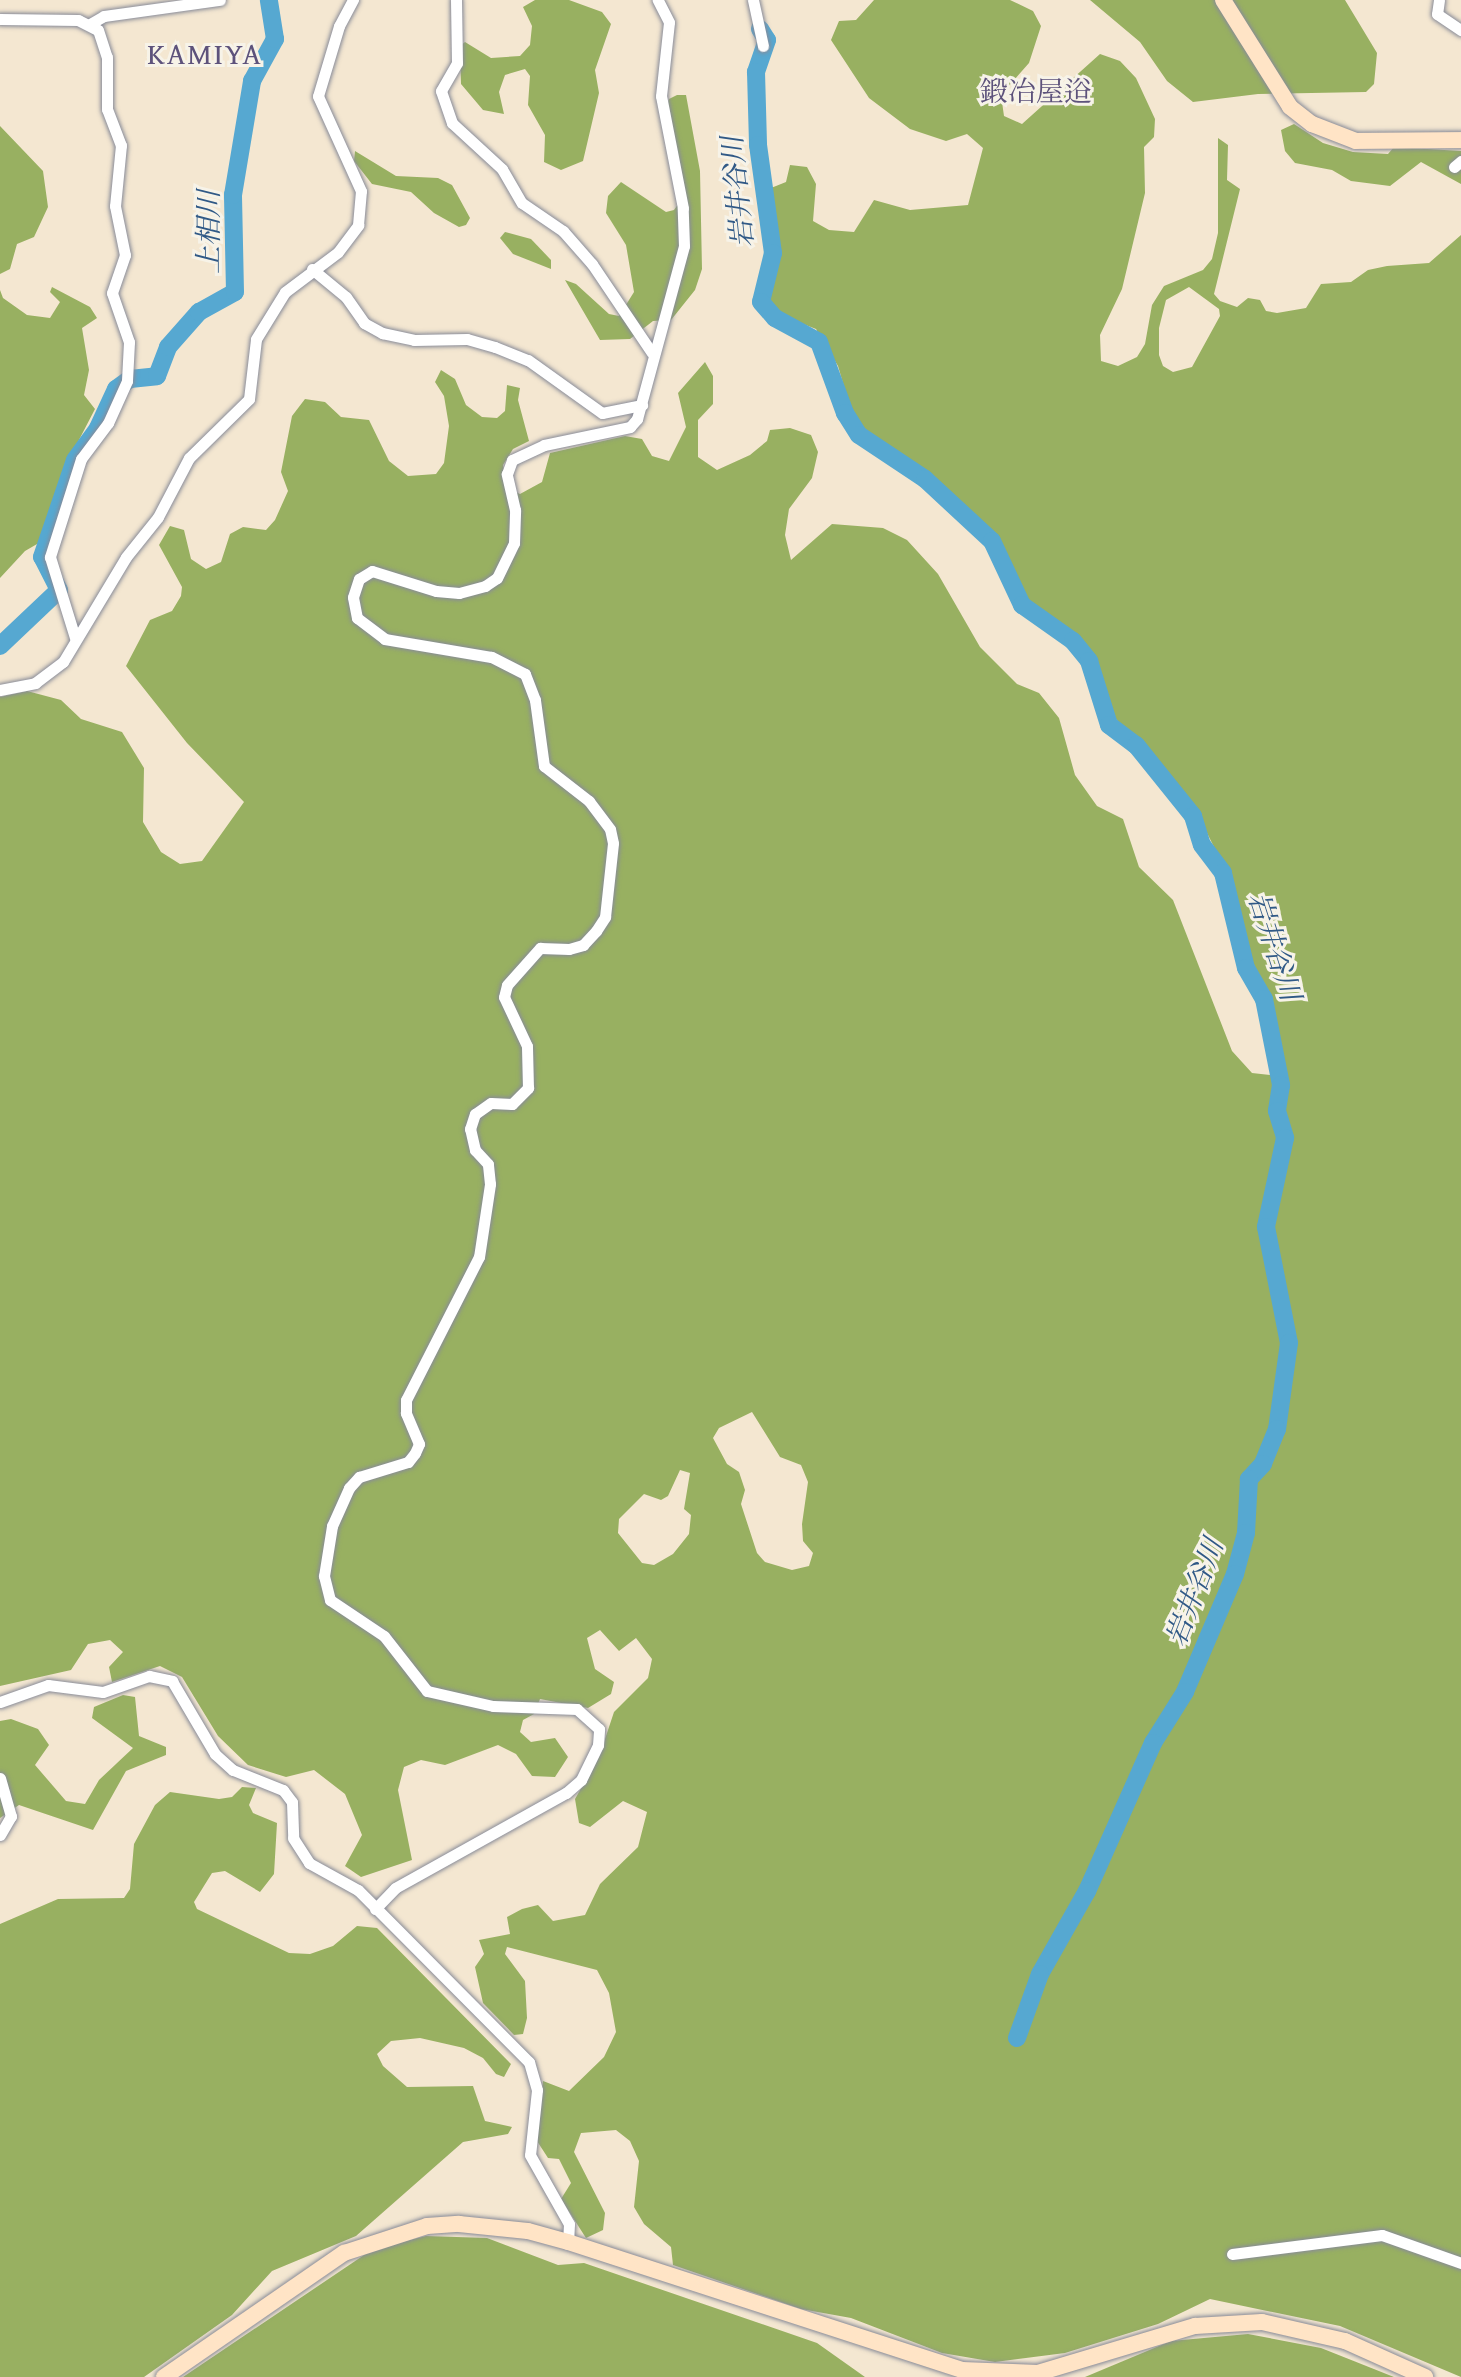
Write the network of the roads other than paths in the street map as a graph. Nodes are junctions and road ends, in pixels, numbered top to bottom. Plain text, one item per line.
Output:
1 (220, 0) edge
2 (353, 0) edge
3 (456, 0) edge
4 (658, 0) edge
5 (753, 0) edge
6 (1223, 0) edge
7 (1438, 4) edge
8 (136, 5) edge
9 (0, 19) edge
10 (90, 24) junction
11 (1461, 30) edge
12 (763, 46) dead end
13 (1461, 140) edge
14 (312, 269) junction
15 (652, 353) junction
16 (642, 405) junction
17 (75, 638) junction
18 (0, 690) edge
19 (0, 1702) edge
20 (0, 1778) edge
21 (0, 1835) edge
22 (375, 1909) junction
23 (568, 2242) junction
24 (1232, 2254) dead end
25 (1461, 2263) edge
26 (164, 2377) edge
27 (1425, 2377) edge

1 - 8 street
2 - 14 street
3 - 15 street
4 - 15 street
5 - 12 street
6 - 13 street
7 - 11 street
8 - 10 street
9 - 10 street
10 - 17 street
14 - 16 street
14 - 17 street
15 - 16 street
16 - 22 street
17 - 18 street
19 - 22 street
20 - 21 street
22 - 23 street
23 - 26 street
23 - 27 street
24 - 25 street

